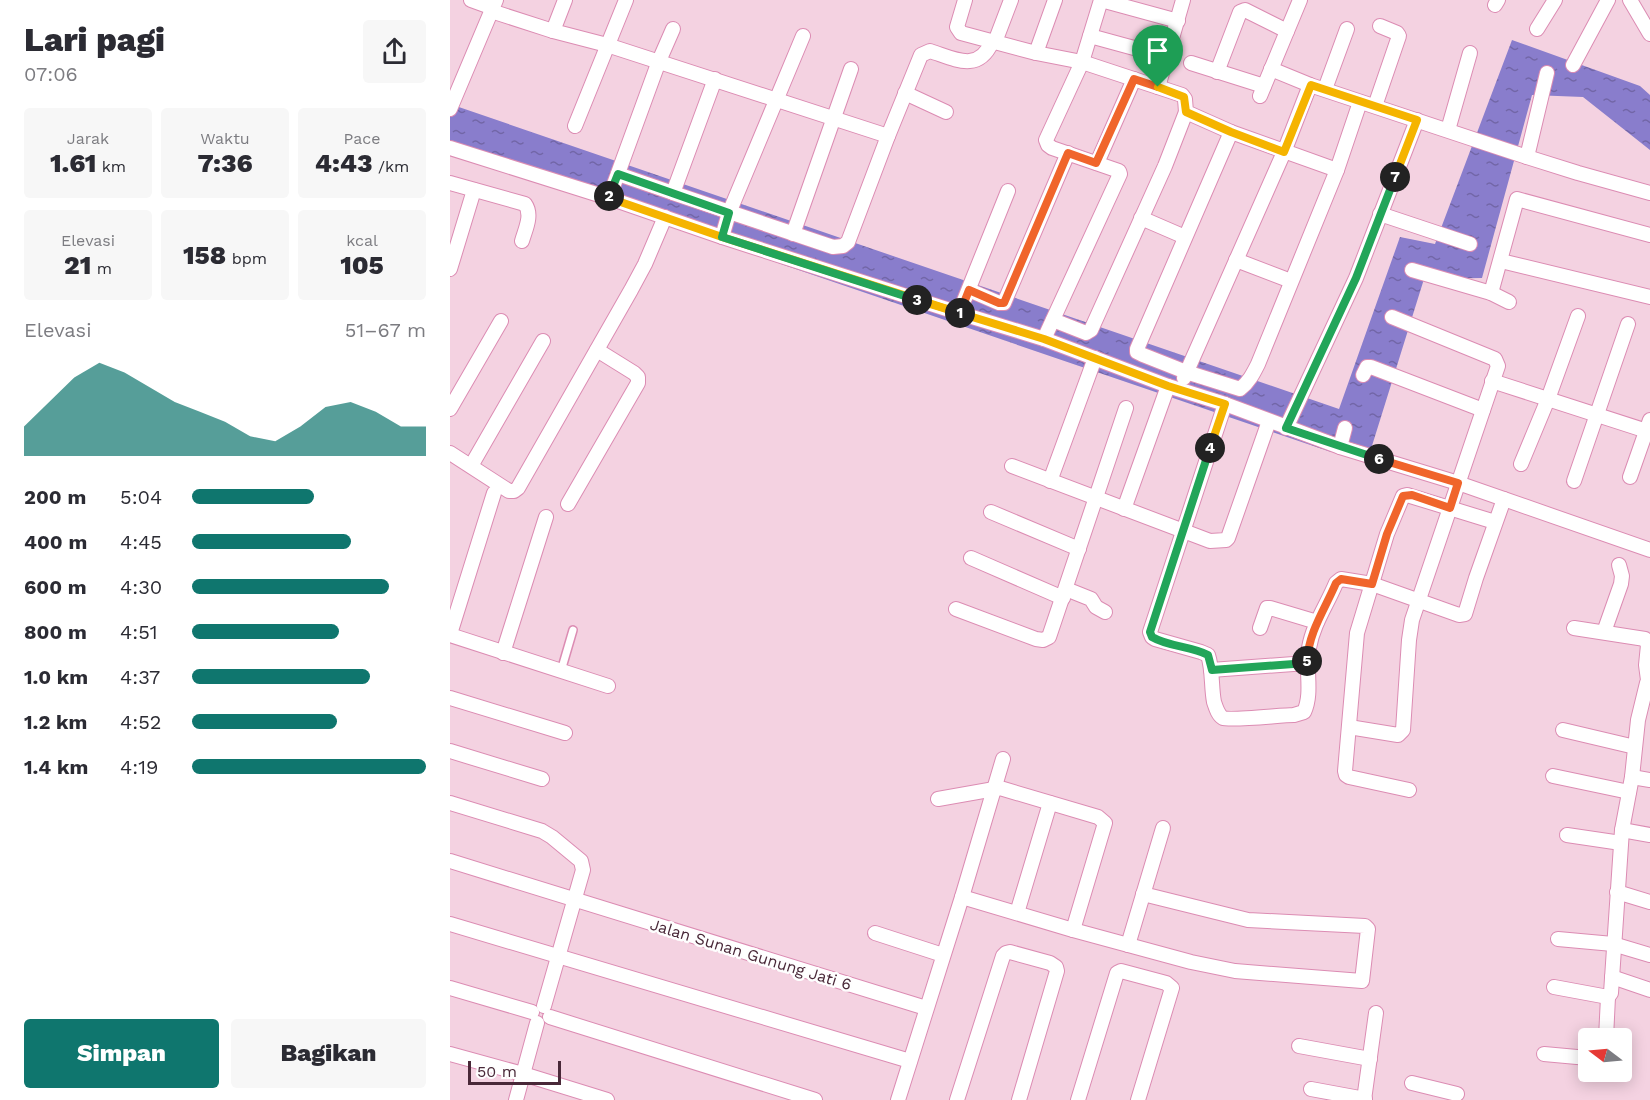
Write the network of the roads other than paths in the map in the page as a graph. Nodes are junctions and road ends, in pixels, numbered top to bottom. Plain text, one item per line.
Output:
1 (471, 0) edge
2 (565, 0) edge
3 (626, 0) edge
4 (965, 0) edge
5 (1011, 0) edge
6 (1055, 0) edge
7 (1101, 0) edge
8 (1183, 0) edge
9 (1300, 0) edge
10 (1555, 0) edge
11 (1608, 0) edge
12 (1630, 0) edge
13 (493, 6) edge
14 (1178, 21) junction
15 (1380, 26) dead end
16 (673, 29) dead end
17 (1347, 29) dead end
18 (1537, 29) dead end
19 (553, 31) junction
20 (1287, 31) junction
21 (1650, 34) edge
22 (803, 36) dead end
23 (1090, 36) junction
24 (994, 42) junction
25 (607, 45) junction
26 (1036, 53) junction
27 (1470, 53) dead end
28 (1167, 57) junction
29 (659, 61) junction
30 (1082, 62) junction
31 (1191, 63) dead end
32 (1573, 65) dead end
33 (851, 69) dead end
34 (1271, 69) junction
35 (1217, 72) junction
36 (1547, 73) dead end
37 (715, 79) junction
38 (1134, 79) junction
39 (1311, 85) junction
40 (1158, 87) junction
41 (1325, 89) junction
42 (905, 93) junction
43 (777, 100) junction
44 (1360, 102) junction
45 (1375, 106) junction
46 (450, 110) edge
47 (946, 112) dead end
48 (1186, 112) junction
49 (835, 118) junction
50 (1417, 120) junction
51 (575, 126) dead end
52 (1448, 130) junction
53 (1231, 132) junction
54 (888, 136) junction
55 (450, 148) edge
56 (1284, 152) junction
57 (1068, 153) junction
58 (1527, 157) junction
59 (1096, 163) junction
60 (1337, 170) junction
61 (617, 176) junction
62 (450, 183) edge
63 (474, 190) junction
64 (1008, 192) dead end
65 (673, 193) junction
66 (1650, 193) edge
67 (609, 196) junction
68 (1380, 214) junction
69 (665, 217) junction
70 (1142, 218) junction
71 (726, 223) junction
72 (793, 234) junction
73 (1650, 235) edge
74 (1185, 237) junction
75 (522, 242) dead end
76 (1470, 244) dead end
77 (1236, 260) junction
78 (1501, 261) junction
79 (450, 269) edge
80 (1412, 270) dead end
81 (1291, 281) junction
82 (1491, 293) junction
83 (1650, 297) edge
84 (964, 301) junction
85 (1509, 302) dead end
86 (1578, 316) dead end
87 (1392, 317) dead end
88 (501, 321) dead end
89 (1628, 324) dead end
90 (1048, 330) junction
91 (543, 341) dead end
92 (597, 350) junction
93 (1095, 358) junction
94 (1370, 370) dead end
95 (1492, 381) junction
96 (1180, 382) junction
97 (1548, 399) junction
98 (1225, 404) junction
99 (1126, 408) dead end
100 (450, 409) edge
101 (1483, 410) junction
102 (1597, 415) junction
103 (1269, 421) junction
104 (1289, 421) junction
105 (1649, 428) edge
106 (450, 453) edge
107 (1521, 464) dead end
108 (471, 466) junction
109 (1012, 466) dead end
110 (1630, 477) dead end
111 (1050, 481) junction
112 (1574, 481) dead end
113 (1458, 483) junction
114 (494, 493) dead end
115 (1096, 499) junction
116 (1504, 500) junction
117 (568, 504) dead end
118 (1124, 508) junction
119 (1450, 508) junction
120 (991, 512) dead end
121 (546, 517) dead end
122 (1495, 522) junction
123 (1184, 530) junction
124 (1079, 549) junction
125 (1650, 549) edge
126 (971, 558) dead end
127 (1619, 565) dead end
128 (1372, 584) junction
129 (1064, 593) junction
130 (1419, 600) junction
131 (956, 609) dead end
132 (1104, 612) dead end
133 (1317, 622) junction
134 (1260, 628) dead end
135 (1574, 628) dead end
136 (573, 630) dead end
137 (1604, 632) junction
138 (450, 635) edge
139 (503, 652) junction
140 (1307, 663) junction
141 (1212, 670) junction
142 (561, 671) junction
143 (1649, 680) edge
144 (608, 686) dead end
145 (450, 698) edge
146 (1644, 722) edge
147 (1349, 727) junction
148 (1563, 730) dead end
149 (565, 733) dead end
150 (1635, 747) junction
151 (450, 751) edge
152 (1003, 759) dead end
153 (1553, 776) dead end
154 (1632, 777) junction
155 (542, 779) dead end
156 (1650, 780) edge
157 (995, 789) junction
158 (1409, 790) dead end
159 (1629, 792) junction
160 (938, 799) dead end
161 (450, 803) edge
162 (1050, 803) junction
163 (1163, 828) dead end
164 (1567, 835) dead end
165 (1650, 836) edge
166 (1621, 837) junction
167 (450, 861) edge
168 (1617, 892) junction
169 (1143, 894) junction
170 (962, 897) junction
171 (575, 899) junction
172 (1650, 902) edge
173 (1017, 913) junction
174 (450, 924) edge
175 (1073, 930) junction
176 (875, 933) dead end
177 (1558, 939) dead end
178 (1128, 945) junction
179 (1613, 945) junction
180 (943, 955) junction
181 (1650, 955) edge
182 (557, 956) junction
183 (1612, 977) junction
184 (1554, 987) dead end
185 (450, 988) edge
186 (1650, 990) edge
187 (1608, 997) junction
188 (926, 1008) junction
189 (1376, 1013) dead end
190 (541, 1015) junction
191 (1606, 1028) edge
192 (1299, 1046) dead end
193 (450, 1054) edge
194 (1544, 1054) dead end
195 (1578, 1057) edge
196 (1370, 1059) junction
197 (910, 1061) junction
198 (523, 1074) junction
199 (1412, 1083) dead end
200 (1311, 1089) dead end
201 (1457, 1092) edge
202 (521, 1099) edge
203 (1364, 1099) edge
204 (607, 1100) edge
205 (815, 1100) edge
206 (898, 1100) edge
207 (957, 1100) edge
208 (1019, 1100) edge
209 (1078, 1100) edge
210 (1138, 1100) edge

1 - 13 street
2 - 19 street
3 - 25 street
4 - 24 street
5 - 24 street
6 - 26 street
7 - 14 street
7 - 23 street
8 - 14 street
9 - 20 street
10 - 18 street
11 - 32 street
12 - 21 street
13 - 19 street
13 - 46 street
14 - 28 street
15 - 45 street
16 - 29 street
17 - 41 street
19 - 25 street
20 - 34 street
20 - 35 street
22 - 43 street
23 - 28 street
23 - 30 street
24 - 26 street
24 - 42 street
25 - 29 street
25 - 51 street
26 - 30 street
27 - 52 street
28 - 40 street
29 - 37 street
29 - 61 street
30 - 38 street
30 - 57 street
31 - 35 street
33 - 49 street
34 - 35 street
34 - 39 street
36 - 58 street
37 - 43 street
37 - 65 street
38 - 40 street
38 - 59 street
39 - 41 street
39 - 56 street
40 - 48 street
41 - 44 street
42 - 47 street
42 - 54 street
43 - 49 street
43 - 71 street
44 - 45 street
44 - 60 street
45 - 50 street
48 - 53 street
48 - 70 street
49 - 54 street
49 - 72 street
50 - 52 street
50 - 68 street
52 - 58 street
53 - 56 street
53 - 74 street
54 - 72 street
55 - 67 street
56 - 60 street
56 - 77 street
57 - 59 street
57 - 84 street
58 - 66 street
59 - 90 street
60 - 81 street
61 - 65 street
61 - 67 street
62 - 63 street
63 - 75 street
63 - 79 street
64 - 84 street
65 - 71 street
67 - 69 street
68 - 76 street
68 - 104 street
69 - 71 street
69 - 92 street
70 - 74 street
70 - 90 street
71 - 72 street
71 - 84 street
73 - 78 street
74 - 96 street
77 - 81 street
77 - 96 street
78 - 82 street
78 - 83 street
80 - 82 street
81 - 96 street
82 - 85 street
84 - 90 street
86 - 97 street
87 - 95 street
88 - 100 street
89 - 102 street
90 - 93 street
91 - 108 street
92 - 108 street
92 - 117 street
93 - 96 street
93 - 111 street
94 - 101 street
95 - 97 street
95 - 101 street
96 - 98 street
96 - 118 street
97 - 102 street
97 - 107 street
98 - 103 street
98 - 123 street
99 - 115 street
101 - 113 street
102 - 105 street
102 - 112 street
103 - 104 street
103 - 123 street
104 - 113 street
105 - 110 street
106 - 108 street
109 - 111 street
111 - 115 street
113 - 116 street
113 - 119 street
114 - 138 street
115 - 118 street
115 - 124 street
116 - 122 street
116 - 125 street
118 - 123 street
119 - 122 street
119 - 128 street
119 - 130 street
120 - 124 street
121 - 139 street
122 - 130 street
123 - 141 street
124 - 129 street
126 - 129 street
127 - 137 street
128 - 130 street
128 - 133 street
128 - 147 street
129 - 131 street
129 - 132 street
130 - 147 street
133 - 134 street
133 - 140 street
135 - 137 street
136 - 142 lane
137 - 143 street
138 - 139 street
139 - 142 street
140 - 141 street
140 - 141 street
142 - 144 street
143 - 146 street
145 - 149 street
146 - 150 street
147 - 158 street
148 - 150 street
150 - 154 street
151 - 155 street
152 - 157 street
153 - 159 street
154 - 156 street
154 - 159 street
157 - 160 street
157 - 162 street
157 - 170 street
159 - 166 street
161 - 171 street
162 - 173 street
162 - 175 street
163 - 169 street
164 - 166 street
165 - 166 street
166 - 168 street
167 - 171 street, Jalan Sunan Gunung Jati 6
168 - 172 street
168 - 179 street
169 - 178 street
169 - 178 street
170 - 173 street
170 - 180 street
171 - 182 street
171 - 188 street, Jalan Sunan Gunung Jati 6
173 - 175 street
174 - 182 street
175 - 178 street
176 - 180 street
177 - 179 street
179 - 181 street
179 - 183 street
180 - 188 street
182 - 190 street
182 - 197 street
183 - 186 street
183 - 187 street
184 - 187 street
185 - 190 street
187 - 191 street
188 - 197 street
189 - 196 street
190 - 198 street
190 - 205 street
192 - 196 street
193 - 198 street
194 - 195 street
196 - 203 street
197 - 206 street
198 - 202 street
198 - 204 street
199 - 201 street
200 - 203 street
207 - 208 street
209 - 210 street

